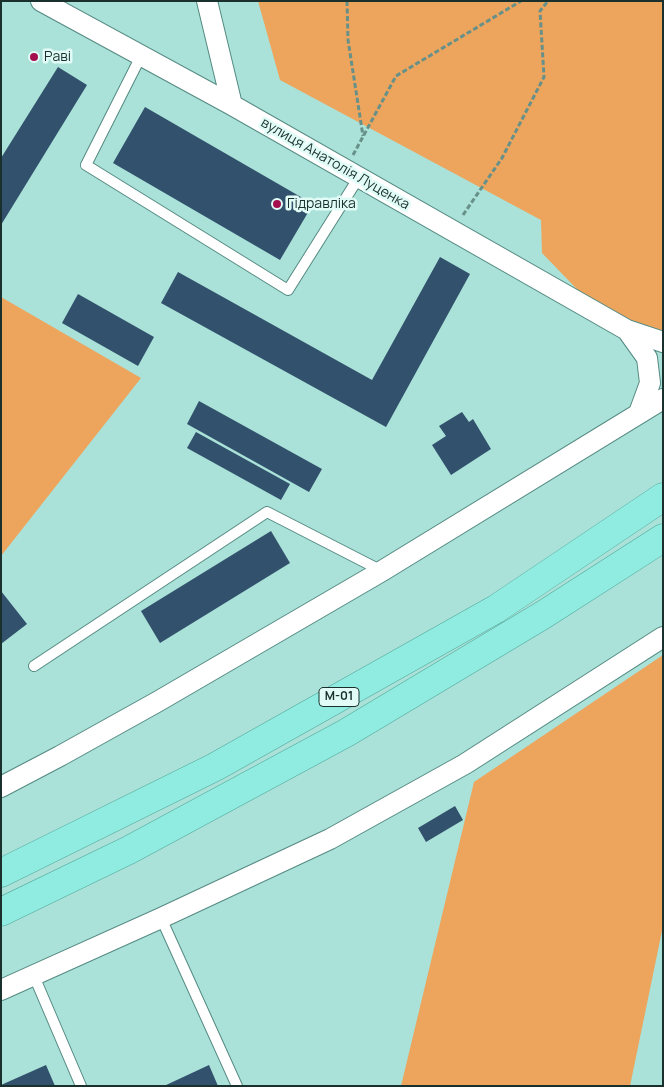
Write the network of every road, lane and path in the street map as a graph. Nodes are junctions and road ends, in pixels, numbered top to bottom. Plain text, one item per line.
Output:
1 (207, 1) edge
2 (347, 1) edge
3 (521, 1) edge
4 (548, 1) edge
5 (49, 3) edge
6 (141, 56) junction
7 (232, 105) junction
8 (363, 137) junction
9 (352, 173) junction
10 (452, 230) junction
11 (627, 330) junction
12 (663, 342) edge
13 (663, 399) edge
14 (639, 414) junction
15 (663, 497) edge
16 (663, 538) edge
17 (382, 571) junction
18 (663, 637) edge
19 (34, 666) dead end
20 (1, 787) edge
21 (1, 874) edge
22 (1, 912) edge
23 (161, 918) junction
24 (34, 976) junction
25 (1, 990) edge
26 (82, 1086) edge
27 (237, 1086) edge

1 - 7 street
2 - 8 path
3 - 8 path
4 - 10 path
5 - 6 street, вулиця Анатолія Луценка
6 - 7 street, вулиця Анатолія Луценка
6 - 9 lane
7 - 9 street, вулиця Анатолія Луценка
8 - 9 path
9 - 10 street, вулиця Анатолія Луценка
10 - 11 street, вулиця Анатолія Луценка
11 - 12 street, вулиця Анатолія Луценка
11 - 14 street, вулиця Анатолія Луценка
13 - 14 street
14 - 17 street
15 - 21 highway, М-01
16 - 22 highway, М-01
17 - 19 lane
17 - 20 street
18 - 23 street
23 - 24 street
23 - 27 lane
24 - 25 street
24 - 26 lane

